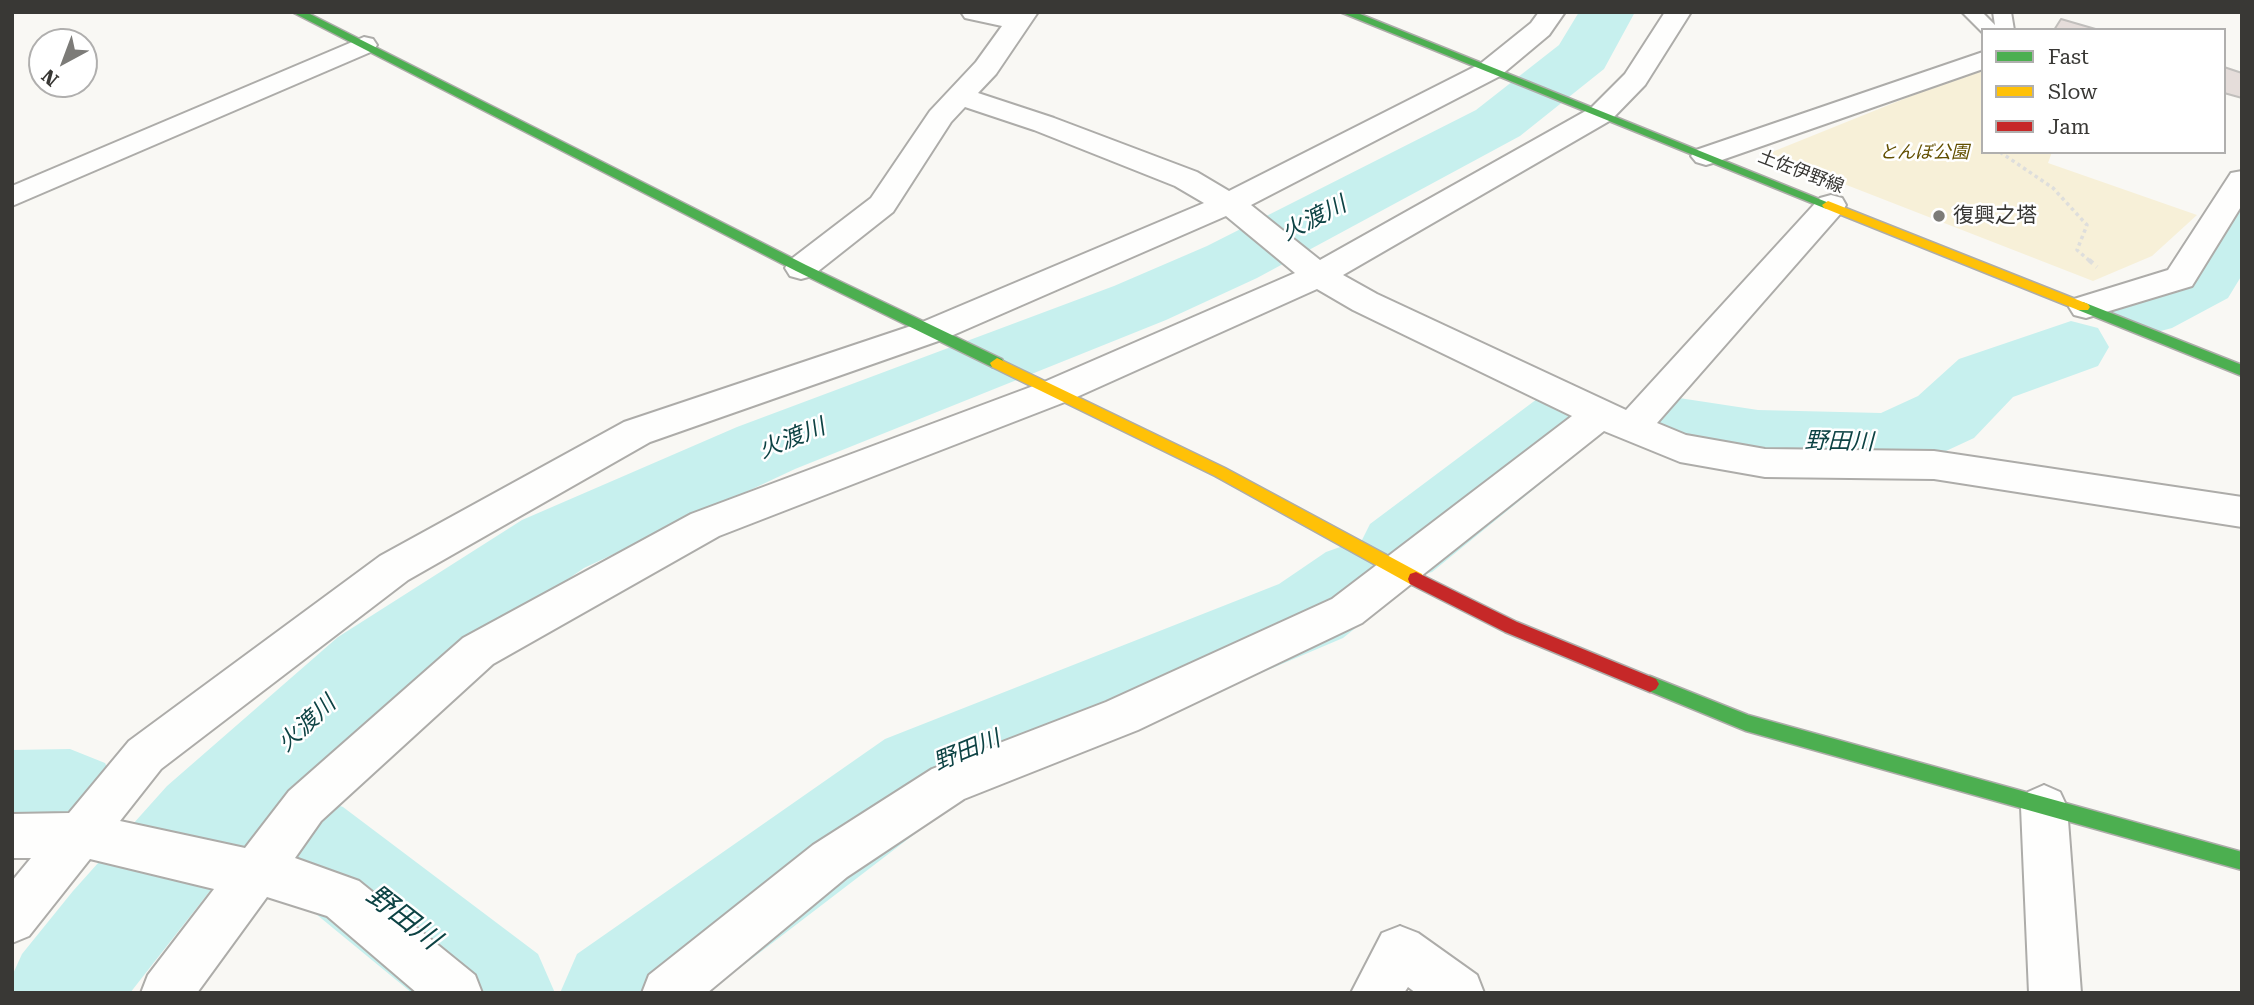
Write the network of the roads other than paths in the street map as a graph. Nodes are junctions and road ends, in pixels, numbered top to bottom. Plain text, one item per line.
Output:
1 (974, 12) edge
2 (1346, 12) edge
3 (1552, 12) edge
4 (1678, 12) edge
5 (1972, 12) edge
6 (305, 14) edge
7 (1022, 17) edge
8 (1988, 28) edge
9 (364, 45) junction
10 (1981, 61) edge
11 (1495, 72) junction
12 (960, 96) junction
13 (1591, 110) junction
14 (1706, 156) junction
15 (2242, 180) edge
16 (12, 197) edge
17 (1831, 205) junction
18 (1238, 211) junction
19 (801, 268) junction
20 (1311, 270) junction
21 (2086, 307) junction
22 (944, 337) junction
23 (2242, 372) edge
24 (1051, 388) junction
25 (1616, 421) junction
26 (2242, 512) edge
27 (1397, 570) junction
28 (2044, 807) junction
29 (12, 836) edge
30 (93, 838) junction
31 (2242, 861) edge
32 (245, 871) junction
33 (12, 919) edge
34 (166, 993) edge
35 (457, 993) edge
36 (667, 993) edge
37 (1376, 993) edge
38 (1459, 993) edge
39 (2055, 993) edge

1 - 7 street
2 - 11 street, 土佐伊野線
3 - 11 street
4 - 13 street
5 - 8 lane
6 - 9 street
7 - 12 street
9 - 16 street
9 - 19 street
10 - 14 street
11 - 13 street, 土佐伊野線
11 - 18 street
12 - 18 street
12 - 19 street
13 - 14 street, 土佐伊野線
13 - 20 street
14 - 17 street, 土佐伊野線
15 - 21 street
17 - 21 street, 土佐伊野線
17 - 25 street
18 - 20 street
18 - 22 street
19 - 22 street
20 - 24 street
20 - 25 street
21 - 23 street, 土佐伊野線
22 - 24 street
22 - 30 street
24 - 27 street
24 - 32 street
25 - 26 street
25 - 27 street
27 - 28 street
27 - 36 street
28 - 31 street
28 - 39 street
29 - 30 street
30 - 32 street
30 - 33 street
32 - 34 street
32 - 35 street
37 - 38 street

